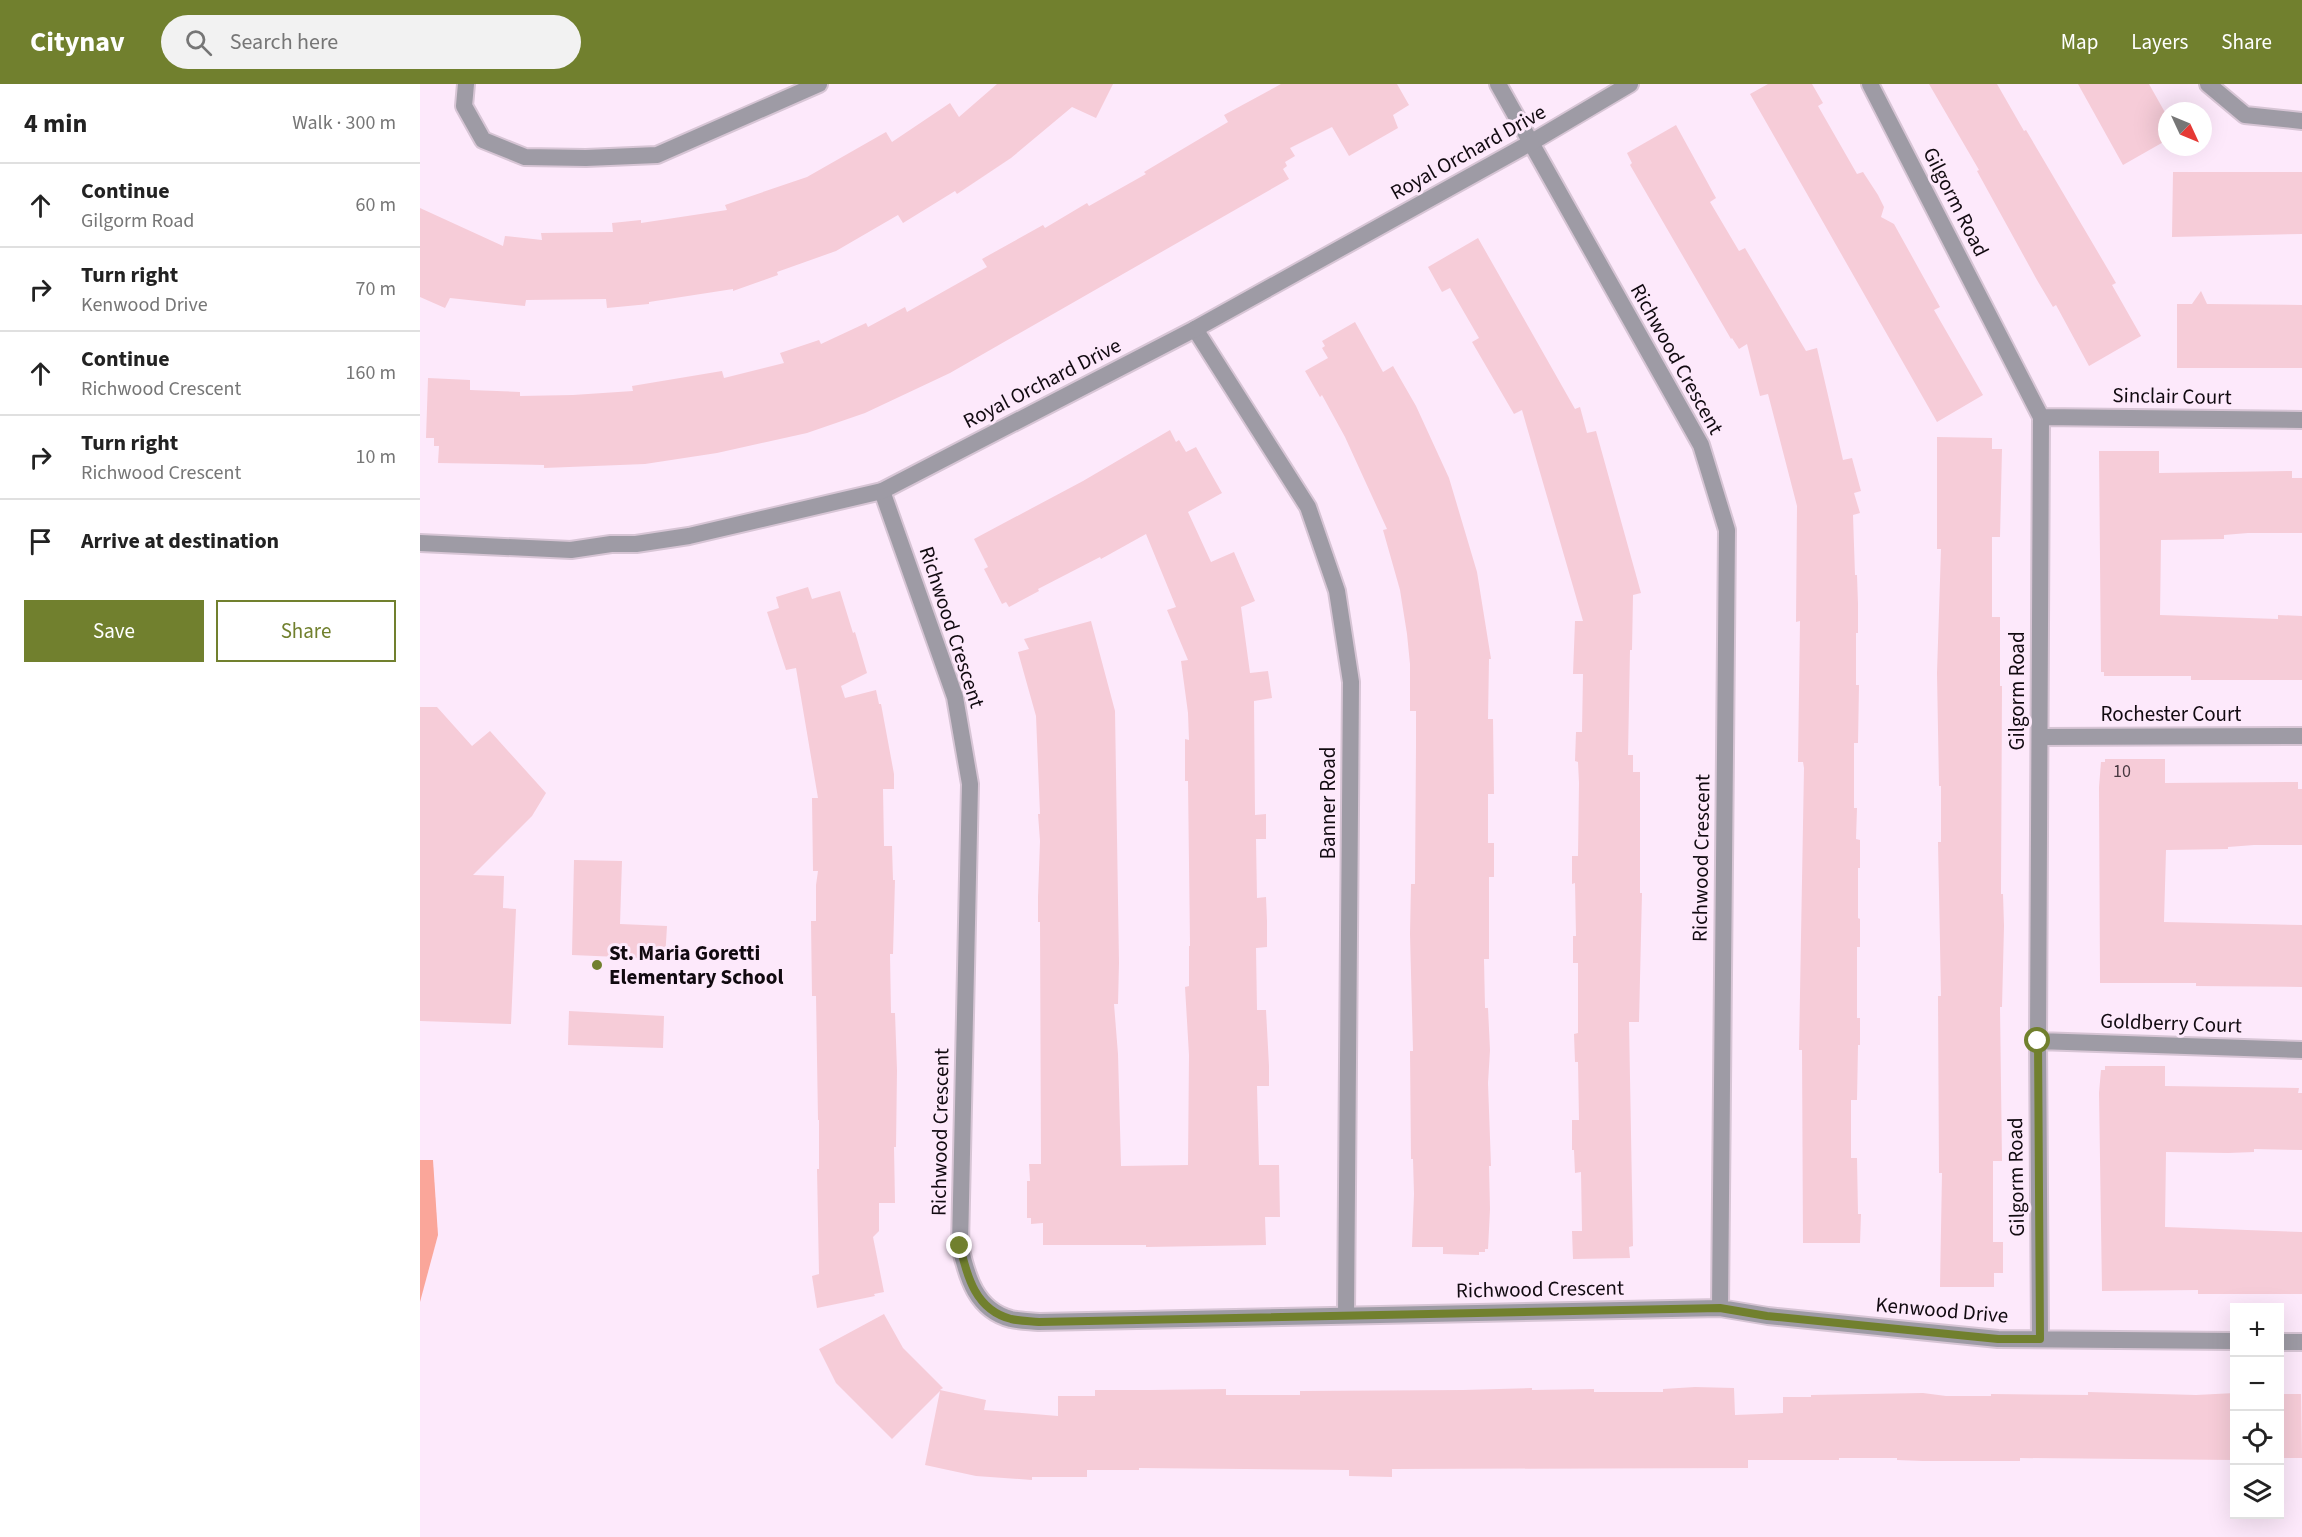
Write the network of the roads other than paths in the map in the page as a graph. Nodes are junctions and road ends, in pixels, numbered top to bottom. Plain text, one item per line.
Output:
1 (466, 84) edge
2 (819, 84) edge
3 (1498, 84) edge
4 (1629, 84) edge
5 (1870, 84) edge
6 (2208, 84) edge
7 (2302, 121) edge
8 (1532, 142) junction
9 (1195, 329) junction
10 (2041, 417) junction
11 (2302, 420) edge
12 (882, 491) junction
13 (420, 543) edge
14 (2040, 736) junction
15 (2302, 736) edge
16 (2038, 1041) junction
17 (2302, 1050) edge
18 (1720, 1308) junction
19 (1346, 1315) junction
20 (2040, 1339) junction
21 (2230, 1341) edge
22 (2284, 1342) edge
23 (2302, 1342) edge

1 - 2 street
3 - 8 street, Richwood Crescent
4 - 8 street, Royal Orchard Drive
5 - 10 street, Gilgorm Road
6 - 7 street
8 - 9 street, Royal Orchard Drive
8 - 18 street, Richwood Crescent
9 - 12 street, Royal Orchard Drive
9 - 19 street, Banner Road
10 - 11 street, Sinclair Court
10 - 14 street, Gilgorm Road
12 - 13 street, Royal Orchard Drive
12 - 19 street, Richwood Crescent
14 - 15 street, Rochester Court
14 - 16 street, Gilgorm Road
16 - 17 street, Goldberry Court
16 - 20 street, Gilgorm Road
18 - 19 street, Richwood Crescent
18 - 20 street, Kenwood Drive
20 - 21 street, Kenwood Drive
22 - 23 street

